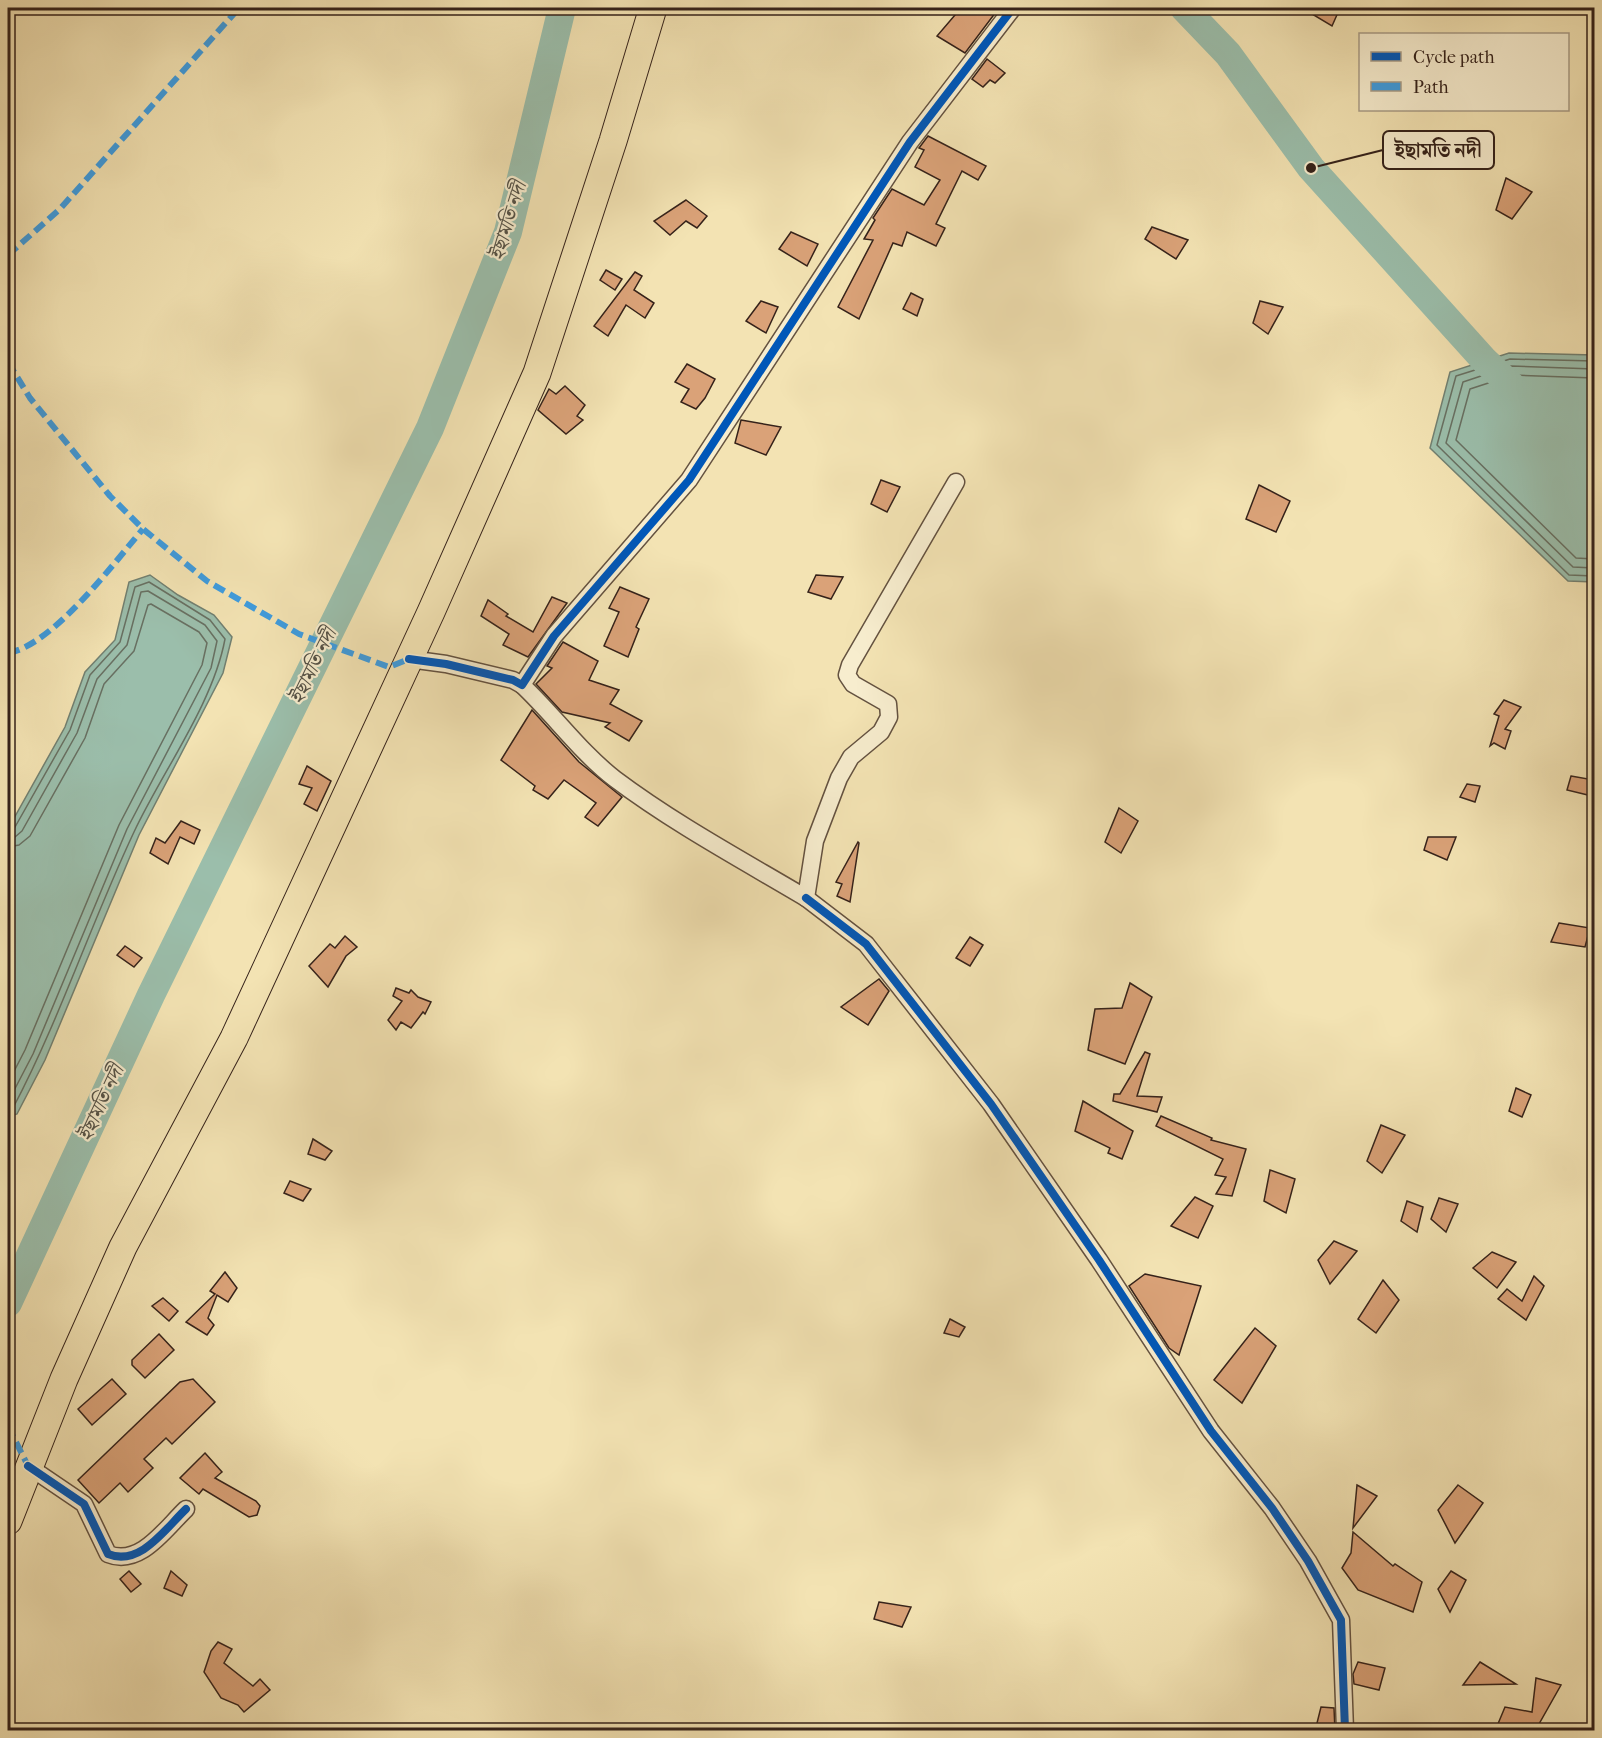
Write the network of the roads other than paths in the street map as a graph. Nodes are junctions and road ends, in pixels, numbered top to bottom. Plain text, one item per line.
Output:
1 (652, 8) edge
2 (1013, 8) edge
3 (956, 482) dead end
4 (409, 659) junction
5 (522, 685) junction
6 (806, 898) junction
7 (28, 1466) junction
8 (186, 1509) dead end
9 (8, 1521) edge
10 (1345, 1731) edge

1 - 4 main road
2 - 5 street
3 - 6 street
4 - 5 street
4 - 7 main road
5 - 6 street
6 - 10 street
7 - 8 street
7 - 9 main road

